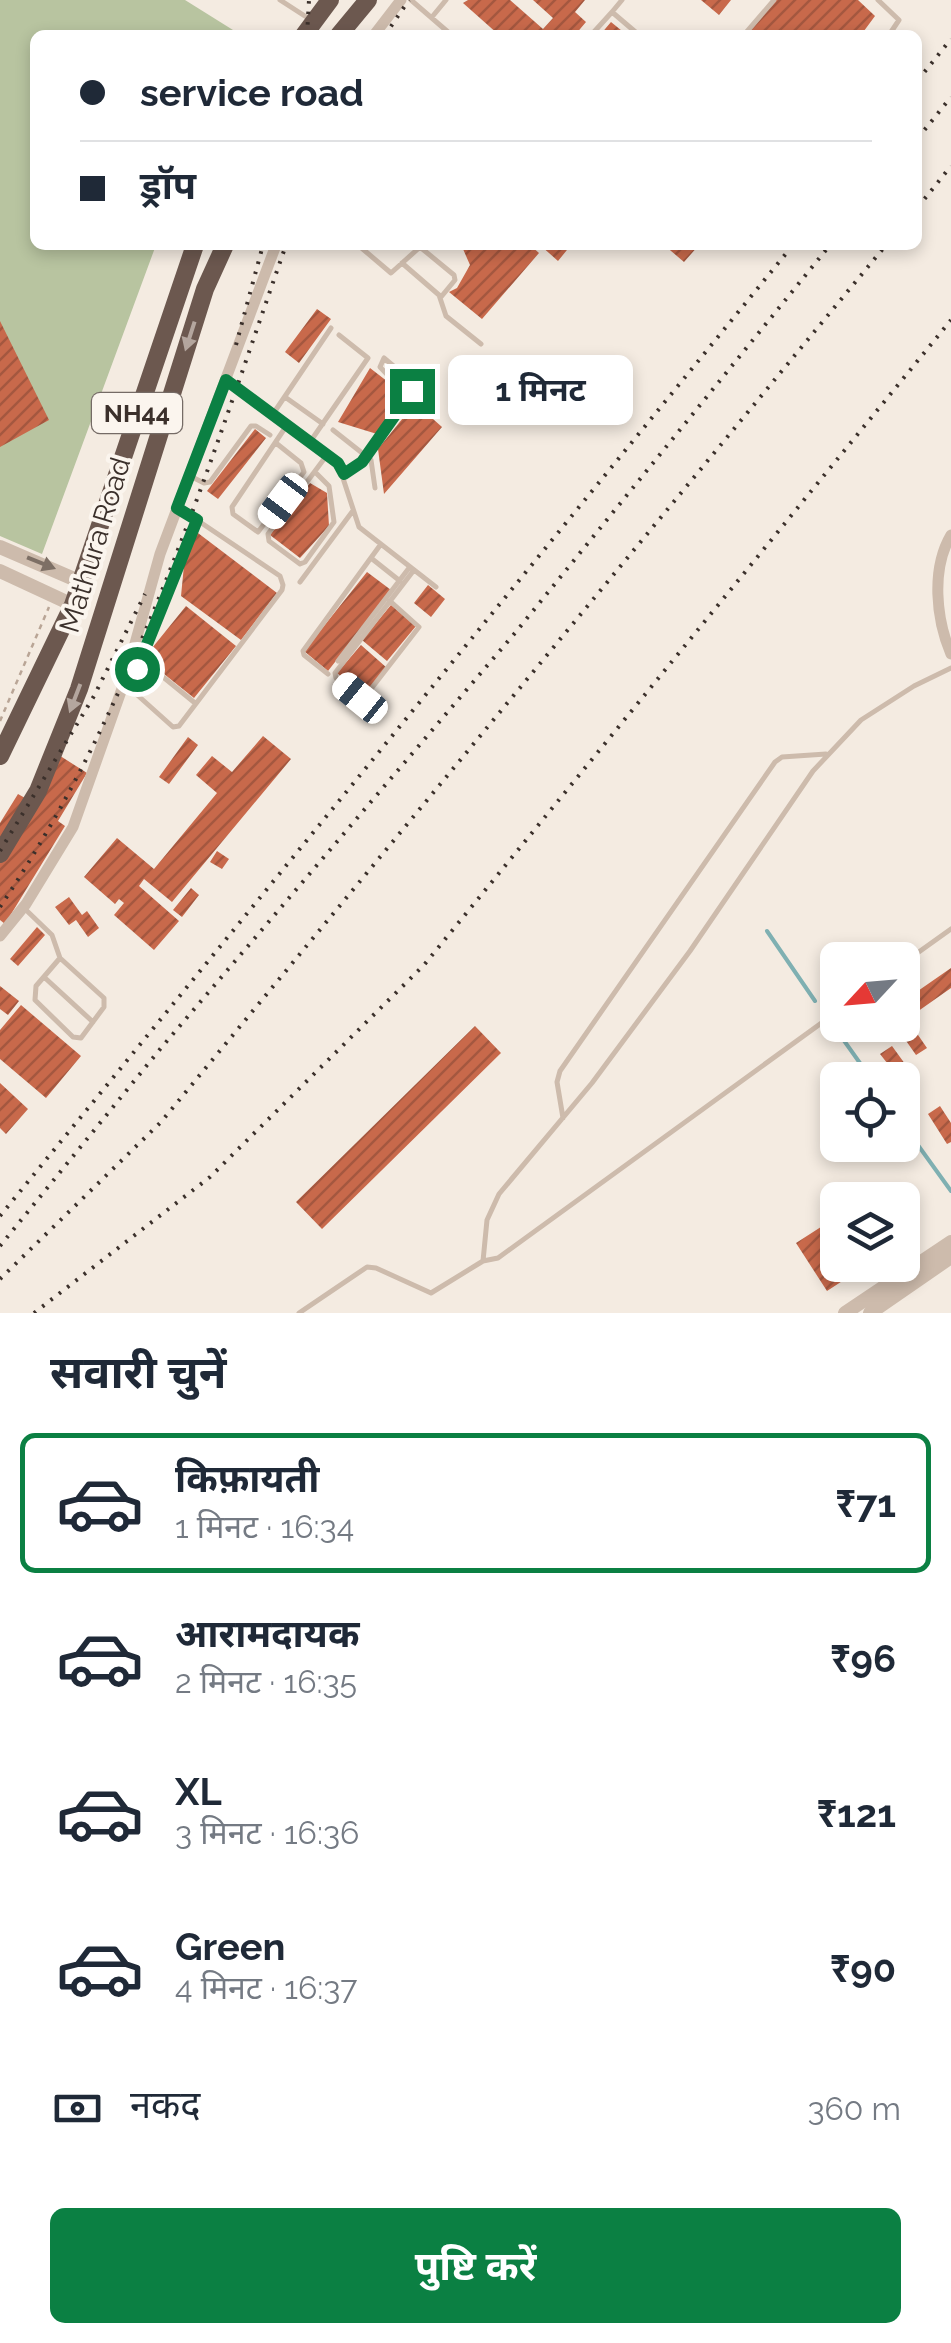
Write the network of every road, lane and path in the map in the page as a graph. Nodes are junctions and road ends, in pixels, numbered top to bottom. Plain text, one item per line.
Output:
1 (280, 0) edge
2 (330, 0) edge
3 (368, 0) edge
4 (401, 0) edge
5 (410, 0) edge
6 (446, 0) edge
7 (622, 0) edge
8 (774, 0) edge
9 (878, 0) edge
10 (612, 12) junction
11 (432, 18) junction
12 (309, 28) edge
13 (343, 30) edge
14 (378, 30) edge
15 (446, 30) edge
16 (596, 30) edge
17 (633, 30) edge
18 (748, 30) edge
19 (892, 30) edge
20 (192, 250) edge
21 (223, 250) edge
22 (274, 250) edge
23 (364, 250) edge
24 (415, 250) edge
25 (422, 250) edge
26 (402, 262) junction
27 (440, 297) junction
28 (331, 328) dead end
29 (339, 335) dead end
30 (481, 344) dead end
31 (226, 380) junction
32 (398, 386) dead end
33 (284, 397) junction
34 (272, 414) junction
35 (323, 424) junction
36 (287, 425) junction
37 (333, 430) dead end
38 (270, 435) dead end
39 (310, 442) junction
40 (276, 443) junction
41 (327, 455) junction
42 (367, 456) junction
43 (315, 472) junction
44 (344, 474) junction
45 (190, 476) junction
46 (376, 488) dead end
47 (177, 508) junction
48 (352, 511) junction
49 (197, 520) junction
50 (951, 535) edge
51 (381, 544) junction
52 (0, 548) edge
53 (371, 558) junction
54 (412, 568) junction
55 (0, 571) edge
56 (400, 580) junction
57 (81, 582) junction
58 (300, 582) dead end
59 (436, 588) dead end
60 (390, 601) junction
61 (49, 606) dead end
62 (73, 606) junction
63 (946, 628) edge
64 (951, 654) edge
65 (142, 660) junction
66 (338, 661) dead end
67 (951, 668) edge
68 (328, 674) dead end
69 (126, 685) junction
70 (193, 706) junction
71 (0, 721) edge
72 (828, 754) junction
73 (0, 756) edge
74 (0, 854) edge
75 (23, 907) junction
76 (951, 929) edge
77 (0, 936) edge
78 (920, 951) edge
79 (60, 958) junction
80 (43, 977) junction
81 (93, 1022) junction
82 (820, 1024) edge
83 (563, 1118) junction
84 (951, 1242) edge
85 (951, 1256) edge
86 (483, 1261) junction
87 (299, 1313) edge
88 (844, 1313) edge
89 (870, 1313) edge

1 - 12 lane
2 - 12 highway
3 - 13 highway
4 - 14 street
5 - 11 lane
6 - 11 lane
7 - 10 lane
8 - 18 lane
9 - 19 lane
10 - 16 lane
10 - 17 lane
11 - 15 lane
20 - 57 highway, Mathura Road / NH44
21 -> 74 highway, Mathura Road / NH44
22 - 31 street
23 - 26 lane
24 - 26 lane
25 - 27 lane
26 - 27 lane
27 - 30 lane
28 - 33 lane
29 - 35 lane
31 - 34 lane
31 - 45 street
32 - 42 lane
33 - 34 lane
33 - 35 lane
34 - 36 lane
35 - 39 lane
36 - 39 lane
36 - 40 lane
37 - 42 lane
38 - 45 lane
39 - 41 lane
40 - 40 lane
41 - 43 lane
41 - 44 lane
42 - 44 lane
42 - 46 lane
43 - 43 lane
44 - 48 lane
45 - 47 street
47 - 49 lane
47 - 69 street
48 - 51 lane
48 - 58 lane
49 - 65 lane
49 - 70 lane
50 - 63 street
51 - 53 lane
51 - 54 lane
52 -> 57 street
53 - 56 lane
53 - 68 lane
54 - 56 lane
54 - 59 lane
54 - 60 lane
55 - 62 street
56 - 66 lane
57 - 62 highway, Mathura Road / NH44
60 - 60 lane
61 - 71 path
62 - 73 highway, Mathura Road / NH44
63 - 64 street
65 - 69 lane
65 - 70 lane
67 - 72 lane
69 - 70 lane
69 - 75 street
72 - 83 lane
72 - 83 lane
75 - 77 street
75 - 79 lane
76 - 78 lane
79 - 80 lane
79 - 81 lane
80 - 81 lane
80 - 81 lane
82 - 86 lane
83 - 86 lane
84 - 88 street
85 - 89 street
86 - 87 lane

